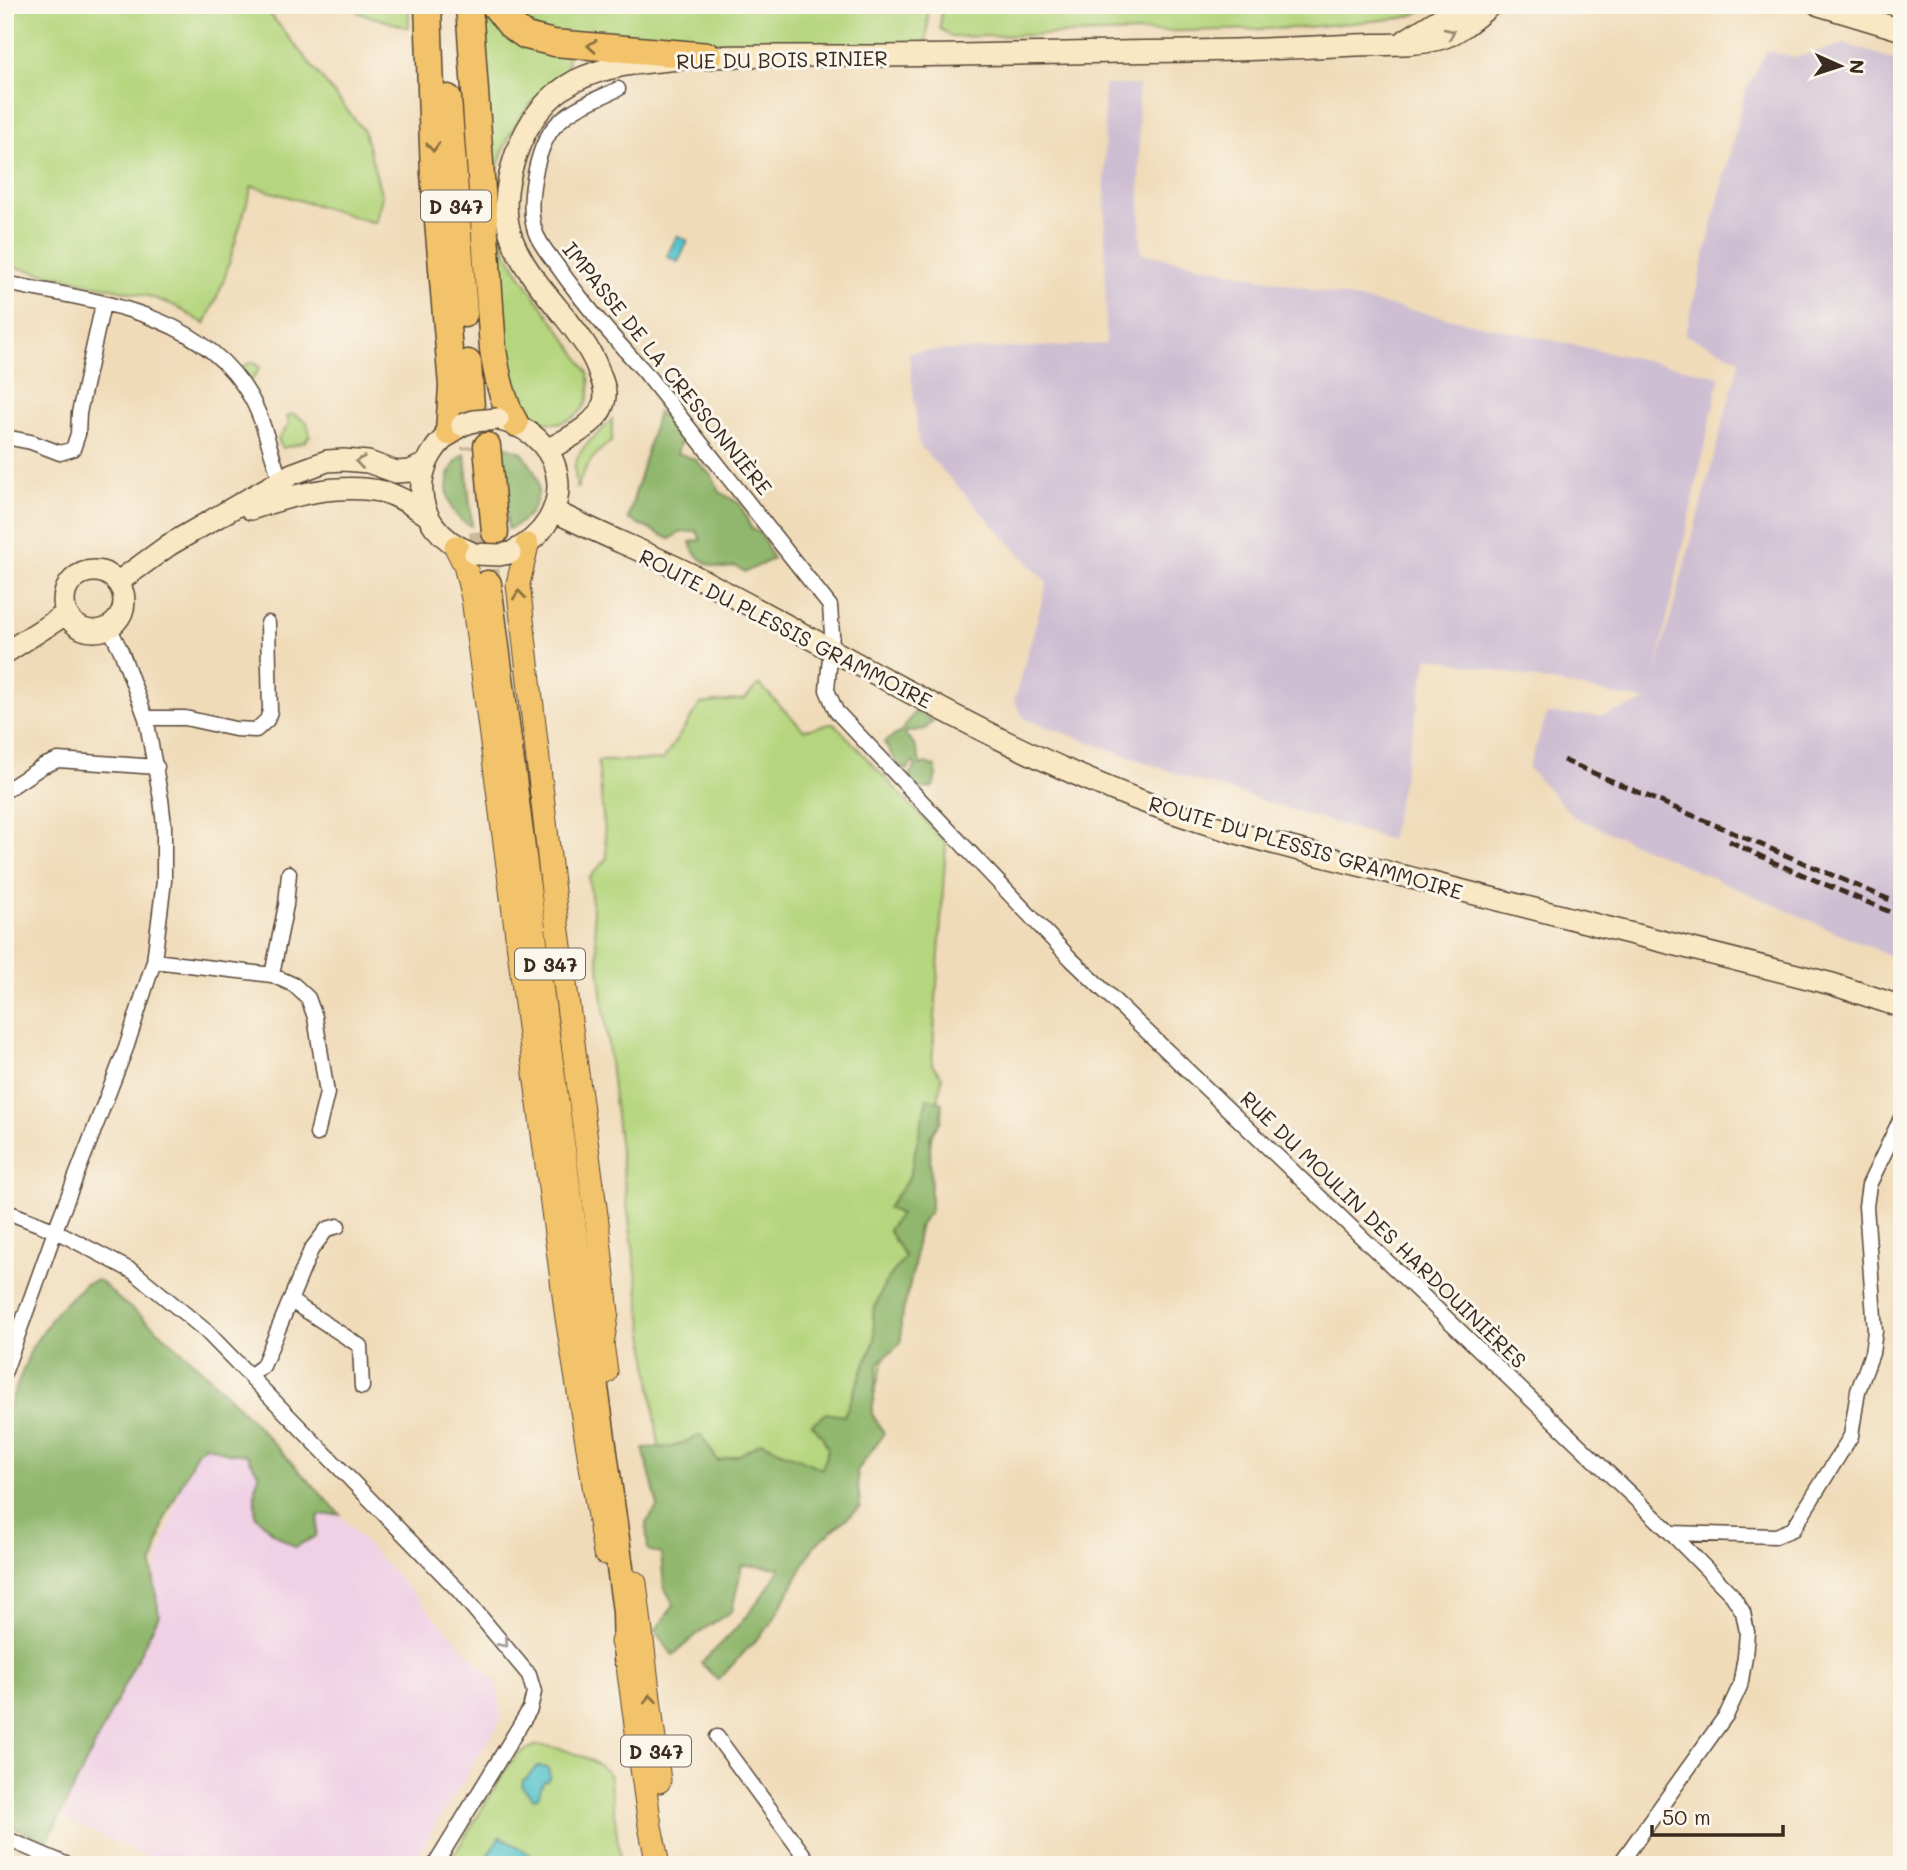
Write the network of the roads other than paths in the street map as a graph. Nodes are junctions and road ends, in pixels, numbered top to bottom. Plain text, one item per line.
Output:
1 (428, 5) edge
2 (444, 5) edge
3 (455, 5) edge
4 (469, 5) edge
5 (494, 5) edge
6 (1462, 5) edge
7 (1491, 5) edge
8 (1819, 5) edge
9 (1902, 30) edge
10 (1401, 43) junction
11 (709, 56) junction
12 (618, 89) dead end
13 (5, 283) edge
14 (103, 304) junction
15 (480, 418) junction
16 (5, 437) edge
17 (481, 447) tunnel mouth
18 (547, 450) junction
19 (425, 464) junction
20 (281, 481) junction
21 (554, 511) junction
22 (427, 514) junction
23 (212, 522) junction
24 (491, 544) junction
25 (118, 582) junction
26 (66, 614) junction
27 (268, 623) dead end
28 (109, 627) junction
29 (831, 651) junction
30 (5, 653) edge
31 (146, 718) junction
32 (156, 767) junction
33 (5, 791) edge
34 (289, 873) dead end
35 (154, 961) junction
36 (272, 975) junction
37 (1902, 1007) edge
38 (1902, 1116) edge
39 (317, 1134) dead end
40 (5, 1211) edge
41 (338, 1226) dead end
42 (56, 1231) junction
43 (291, 1301) junction
44 (602, 1344) junction
45 (5, 1371) edge
46 (251, 1376) junction
47 (362, 1387) dead end
48 (1671, 1533) junction
49 (627, 1659) junction
50 (717, 1737) dead end
51 (5, 1838) edge
52 (68, 1865) edge
53 (435, 1865) edge
54 (658, 1865) edge
55 (665, 1865) edge
56 (811, 1865) edge
57 (1619, 1865) edge

1 -> 15 highway
2 - 15 highway, D 347
3 - 15 highway, D 347
4 - 15 highway
11 -> 5 highway
6 - 10 street, RUE DU BOIS RINIER
10 -> 7 street, RUE DU BOIS RINIER
8 - 9 street
10 - 11 street, RUE DU BOIS RINIER
11 - 18 street, RUE DU BOIS RINIER
12 - 29 street, IMPASSE DE LA CRESSONNIÈRE
13 - 14 street
14 - 16 street
14 - 20 street
15 - 18 street
15 - 19 street
17 - 24 highway
18 - 21 street
19 -> 20 street
19 - 22 street
20 - 23 street
21 - 24 street
21 - 29 street, ROUTE DU PLESSIS GRAMMOIRE
22 - 23 street
22 - 24 street
23 - 25 street
44 -> 24 main road
24 - 49 main road
25 - 26 street
25 - 28 street
26 - 28 street
26 - 30 street
27 - 31 street
28 - 31 street
29 - 37 street, ROUTE DU PLESSIS GRAMMOIRE
29 - 48 street, RUE DU MOULIN DES HARDOUINIÈRES
31 - 32 street
32 - 33 street
32 - 35 street
34 - 36 street
35 - 36 street
35 - 42 street
36 - 39 street
38 - 48 street
40 - 42 street
41 - 43 street
42 - 45 street
42 - 46 street
43 - 46 street
43 - 47 street
44 - 49 highway, D 347
55 -> 44 main road, D 347
46 -> 53 street
48 - 57 street, RUE DU MOULIN DES HARDOUINIÈRES
49 - 54 main road
50 - 56 street
51 - 52 street

